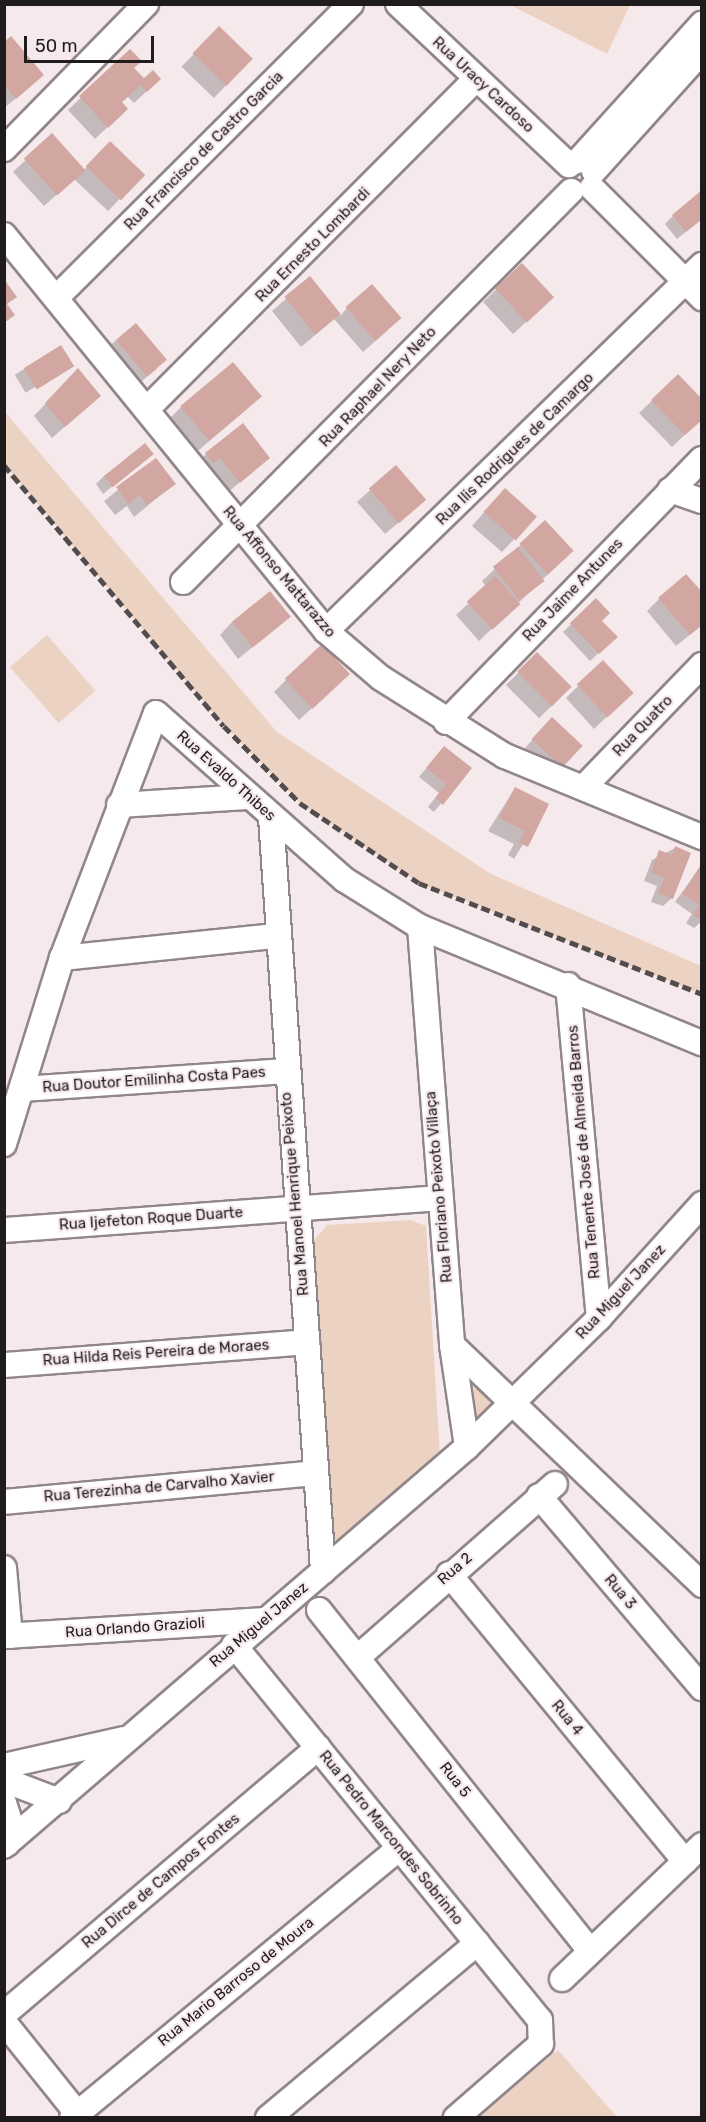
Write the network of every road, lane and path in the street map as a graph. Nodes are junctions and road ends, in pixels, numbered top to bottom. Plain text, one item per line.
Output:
1 (146, 4) edge
2 (351, 4) edge
3 (398, 4) edge
4 (702, 24) edge
5 (702, 51) edge
6 (476, 79) junction
7 (4, 149) edge
8 (581, 175) junction
9 (4, 235) edge
10 (702, 265) edge
11 (693, 290) edge
12 (57, 297) junction
13 (147, 409) junction
14 (702, 459) edge
15 (670, 490) junction
16 (702, 501) edge
17 (240, 528) junction
18 (183, 582) dead end
19 (326, 631) junction
20 (702, 665) edge
21 (446, 722) junction
22 (584, 787) junction
23 (247, 797) junction
24 (119, 805) junction
25 (271, 817) junction
26 (702, 837) edge
27 (420, 927) junction
28 (276, 936) junction
29 (62, 958) junction
30 (568, 985) junction
31 (702, 1043) edge
32 (285, 1071) junction
33 (23, 1089) junction
34 (4, 1144) edge
35 (439, 1198) junction
36 (702, 1204) edge
37 (298, 1209) junction
38 (4, 1230) edge
39 (599, 1318) junction
40 (307, 1342) junction
41 (452, 1345) junction
42 (4, 1365) edge
43 (512, 1403) junction
44 (467, 1447) junction
45 (314, 1473) junction
46 (547, 1490) joint
47 (4, 1502) edge
48 (4, 1568) edge
49 (323, 1571) junction
50 (449, 1574) junction
51 (702, 1585) edge
52 (319, 1610) dead end
53 (266, 1620) junction
54 (7, 1636) edge
55 (234, 1645) junction
56 (358, 1657) junction
57 (702, 1688) edge
58 (132, 1736) junction
59 (318, 1748) junction
60 (4, 1766) edge
61 (4, 1780) edge
62 (59, 1801) junction
63 (4, 1803) edge
64 (6, 1845) edge
65 (399, 1848) junction
66 (693, 1853) edge
67 (477, 1943) junction
68 (589, 1950) junction
69 (562, 1979) dead end
70 (4, 2014) edge
71 (4, 2022) edge
72 (77, 2116) edge
73 (268, 2118) edge
74 (456, 2118) edge

1 - 7 street
2 - 12 street, Rua Francisco de Castro Garcia
3 - 6 street, Rua Uracy Cardoso
4 - 8 street
5 - 8 street
6 - 8 street, Rua Uracy Cardoso
6 - 13 street, Rua Ernesto Lombardi
8 - 11 street, Rua Uracy Cardoso
8 - 17 street, Rua Raphael Nery Neto
9 - 12 street, Rua Affonso Mattarazzo
10 - 11 street, Rua Ilis Rodrigues de Camargo
11 - 19 street, Rua Ilis Rodrigues de Camargo
12 - 13 street, Rua Affonso Mattarazzo
13 - 17 street, Rua Affonso Mattarazzo
14 - 15 street, Rua Jaime Antunes
15 - 16 street
15 - 21 street, Rua Jaime Antunes
17 - 18 street, Rua Raphael Nery Neto
17 - 19 street, Rua Affonso Mattarazzo
19 - 21 street, Rua Affonso Mattarazzo
20 - 22 street, Rua Quatro
21 - 22 street, Rua Affonso Mattarazzo
22 - 26 street, Rua Affonso Mattarazzo
23 - 24 street
23 - 24 street, Rua Evaldo Thibes
23 - 25 street, Rua Evaldo Thibes
24 - 29 street, Rua Evaldo Thibes
25 - 27 street, Rua Evaldo Thibes
25 - 28 street, Rua Manoel Henrique Peixoto
27 - 30 street, Rua Evaldo Thibes
27 - 35 street, Rua Floriano Peixoto Villaça
28 - 29 street
28 - 32 street, Rua Manoel Henrique Peixoto
29 - 33 street, Rua Evaldo Thibes
30 - 31 street, Rua Evaldo Thibes
30 - 39 street, Rua Tenente José de Almeida Barros
32 - 33 street, Rua Doutor Emilinha Costa Paes
32 - 37 street, Rua Manoel Henrique Peixoto
33 - 34 street, Rua Evaldo Thibes
35 - 37 street, Rua Ijefeton Roque Duarte
35 - 41 street, Rua Floriano Peixoto Villaça
36 - 39 street, Rua Miguel Janez
37 - 38 street, Rua Ijefeton Roque Duarte
37 - 40 street, Rua Manoel Henrique Peixoto
39 - 43 street, Rua Miguel Janez
40 - 42 street, Rua Hilda Reis Pereira de Moraes
40 - 45 street, Rua Manoel Henrique Peixoto
41 - 43 street
41 - 44 street, Rua Floriano Peixoto Villaça
43 - 44 street, Rua Miguel Janez
43 - 51 street
44 - 49 street, Rua Miguel Janez
45 - 47 street, Rua Terezinha de Carvalho Xavier
45 - 49 street, Rua Manoel Henrique Peixoto
46 - 50 street, Rua 2
46 - 57 street, Rua 3
48 - 54 street
49 - 53 street, Rua Miguel Janez
50 - 56 street, Rua 2
50 - 66 street, Rua 4
52 - 56 street, Rua 5
53 - 54 street, Rua Orlando Grazioli
53 - 55 street, Rua Miguel Janez
55 - 58 street, Rua Miguel Janez
55 - 59 street, Rua Pedro Marcondes Sobrinho
56 - 68 street, Rua 5
58 - 60 street
58 - 62 street, Rua Miguel Janez
59 - 65 street, Rua Pedro Marcondes Sobrinho
59 - 70 street, Rua Dirce de Campos Fontes
61 - 62 street
62 - 64 street, Rua Miguel Janez
63 - 64 street
65 - 67 street, Rua Pedro Marcondes Sobrinho
65 - 72 street, Rua Mario Barroso de Moura
66 - 68 street
67 - 73 street
67 - 74 street, Rua Pedro Marcondes Sobrinho
68 - 69 street
71 - 72 street

